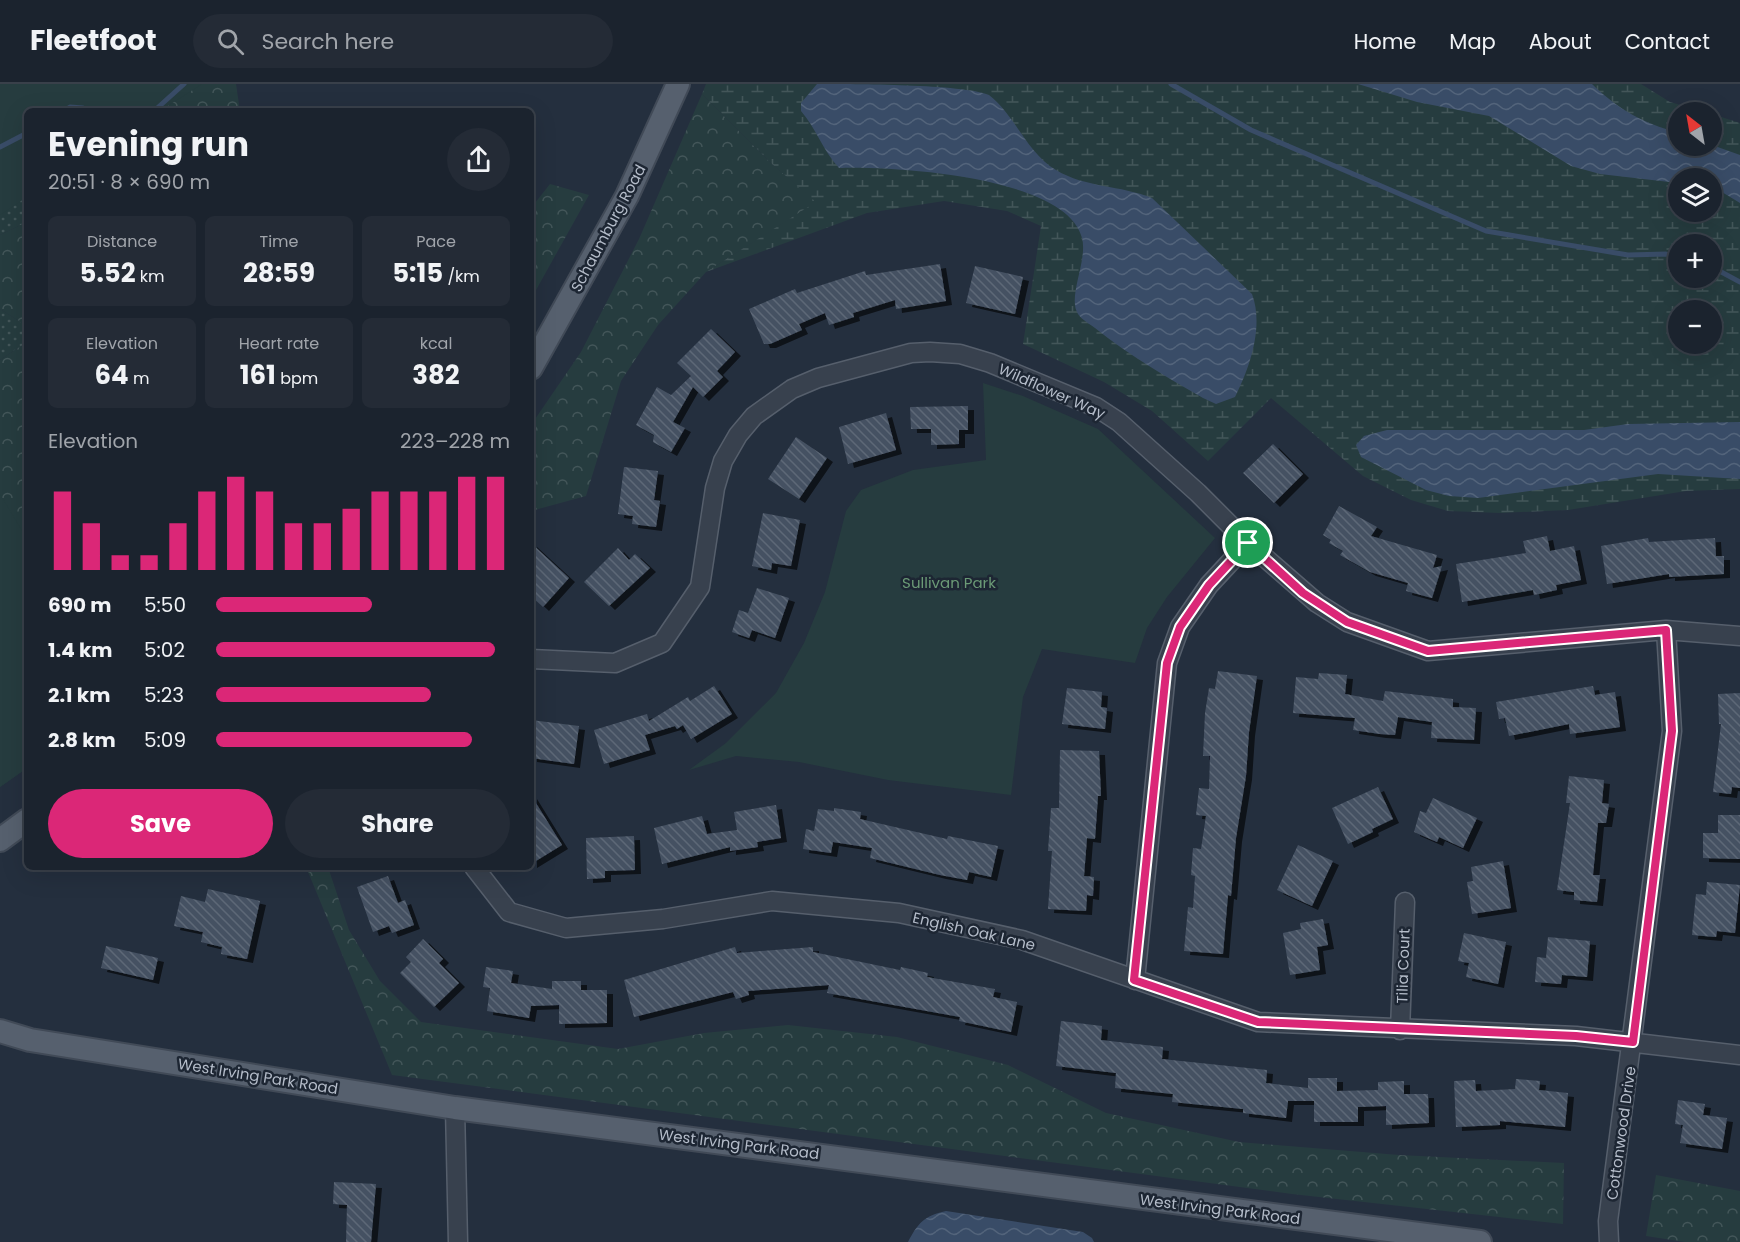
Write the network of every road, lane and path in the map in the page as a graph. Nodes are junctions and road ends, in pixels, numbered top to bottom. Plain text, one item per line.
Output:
1 (678, 84) edge
2 (534, 363) edge
3 (1248, 543) junction
4 (1666, 630) junction
5 (1740, 636) edge
6 (534, 659) edge
7 (24, 822) edge
8 (0, 840) edge
9 (476, 870) edge
10 (1405, 902) dead end
11 (1134, 980) junction
12 (1400, 1030) junction
13 (0, 1031) edge
14 (1633, 1042) junction
15 (1740, 1055) edge
16 (455, 1107) junction
17 (458, 1242) edge
18 (1480, 1242) edge
19 (1609, 1242) edge

1 - 2 main road, Schaumburg Road
3 - 4 street, Wildflower Way
3 - 6 street, Wildflower Way
3 - 11 street
4 - 5 street, Wildflower Way
4 - 14 street, Cottonwood Drive
7 - 8 main road
9 - 11 street, English Oak Lane
10 - 12 street, Tilia Court
11 - 12 street, English Oak Lane
12 - 14 street, English Oak Lane
13 - 16 main road, West Irving Park Road
14 - 15 street, English Oak Lane
14 - 19 street, Cottonwood Drive
16 - 17 street
16 - 18 main road, West Irving Park Road

